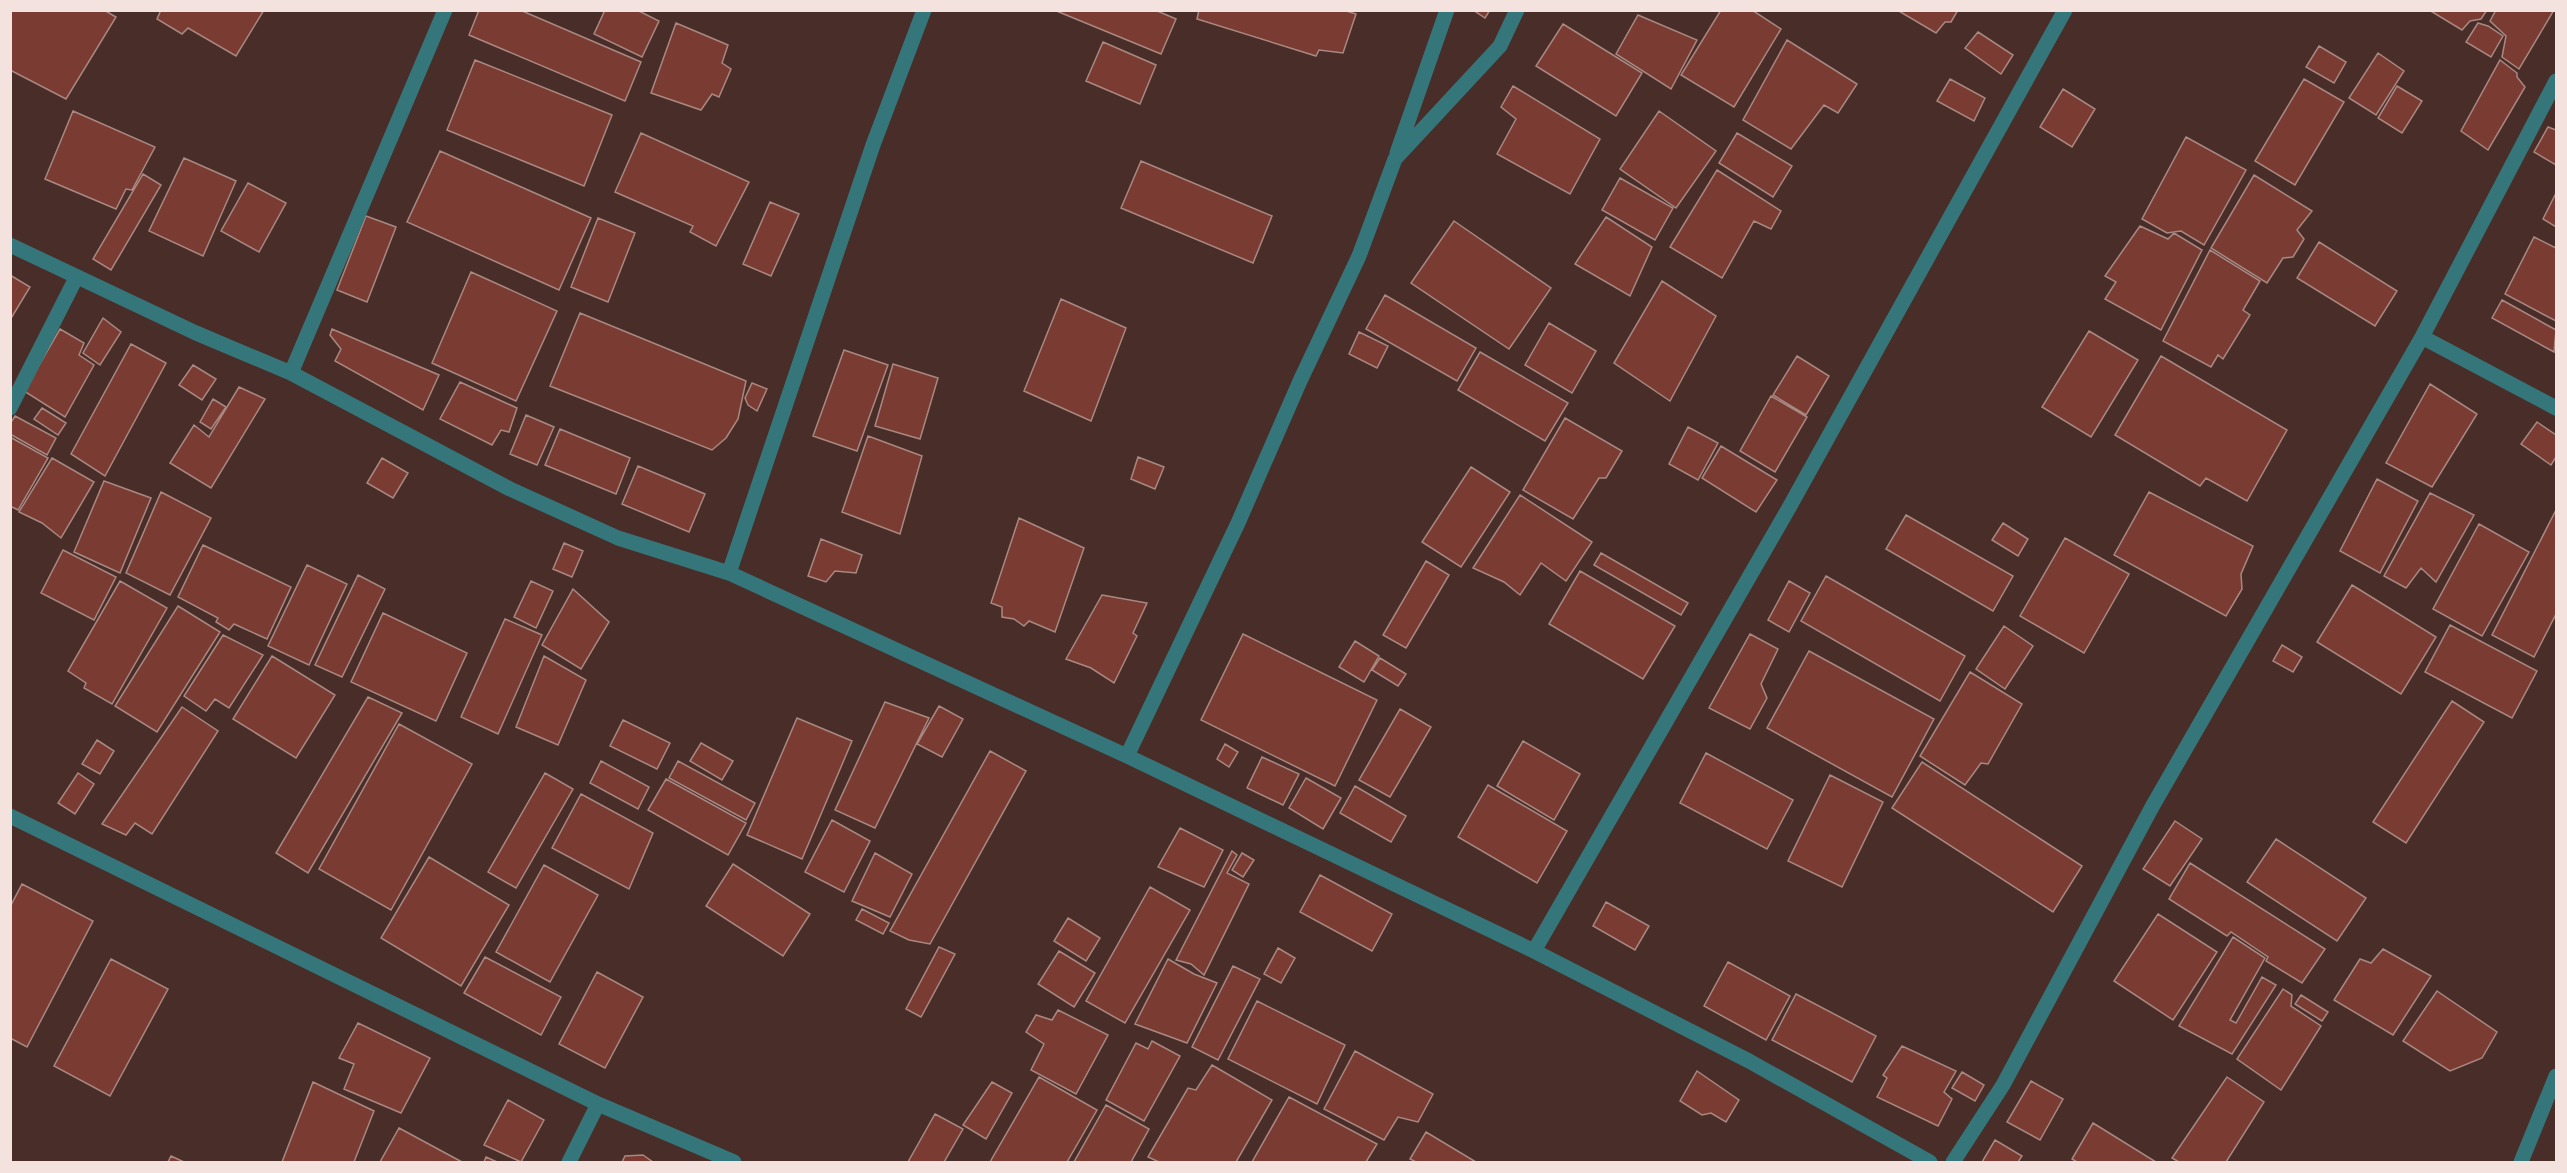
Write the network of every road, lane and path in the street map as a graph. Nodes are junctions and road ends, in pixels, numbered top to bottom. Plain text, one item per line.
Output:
1 (445, 10) edge
2 (924, 10) edge
3 (1447, 10) edge
4 (1517, 10) edge
5 (2065, 10) edge
6 (2556, 81) edge
7 (1395, 159) junction
8 (10, 245) edge
9 (76, 278) junction
10 (2422, 337) junction
11 (291, 373) junction
12 (10, 408) edge
13 (2556, 408) edge
14 (729, 573) junction
15 (1126, 756) junction
16 (10, 816) edge
17 (1534, 951) junction
18 (2556, 1076) edge
19 (598, 1104) junction
20 (569, 1162) edge
21 (734, 1162) edge
22 (1930, 1162) edge
23 (1953, 1162) edge
24 (2521, 1162) edge

1 - 11 street
2 - 14 street
3 - 7 street
4 - 7 street
5 - 17 street
6 - 10 street
7 - 15 street
8 - 9 street
9 - 11 street
9 - 12 street
10 - 13 street
10 - 23 street
11 - 14 street
14 - 15 street
15 - 17 street
16 - 19 street
17 - 22 street
18 - 24 street
19 - 20 street
19 - 21 street

